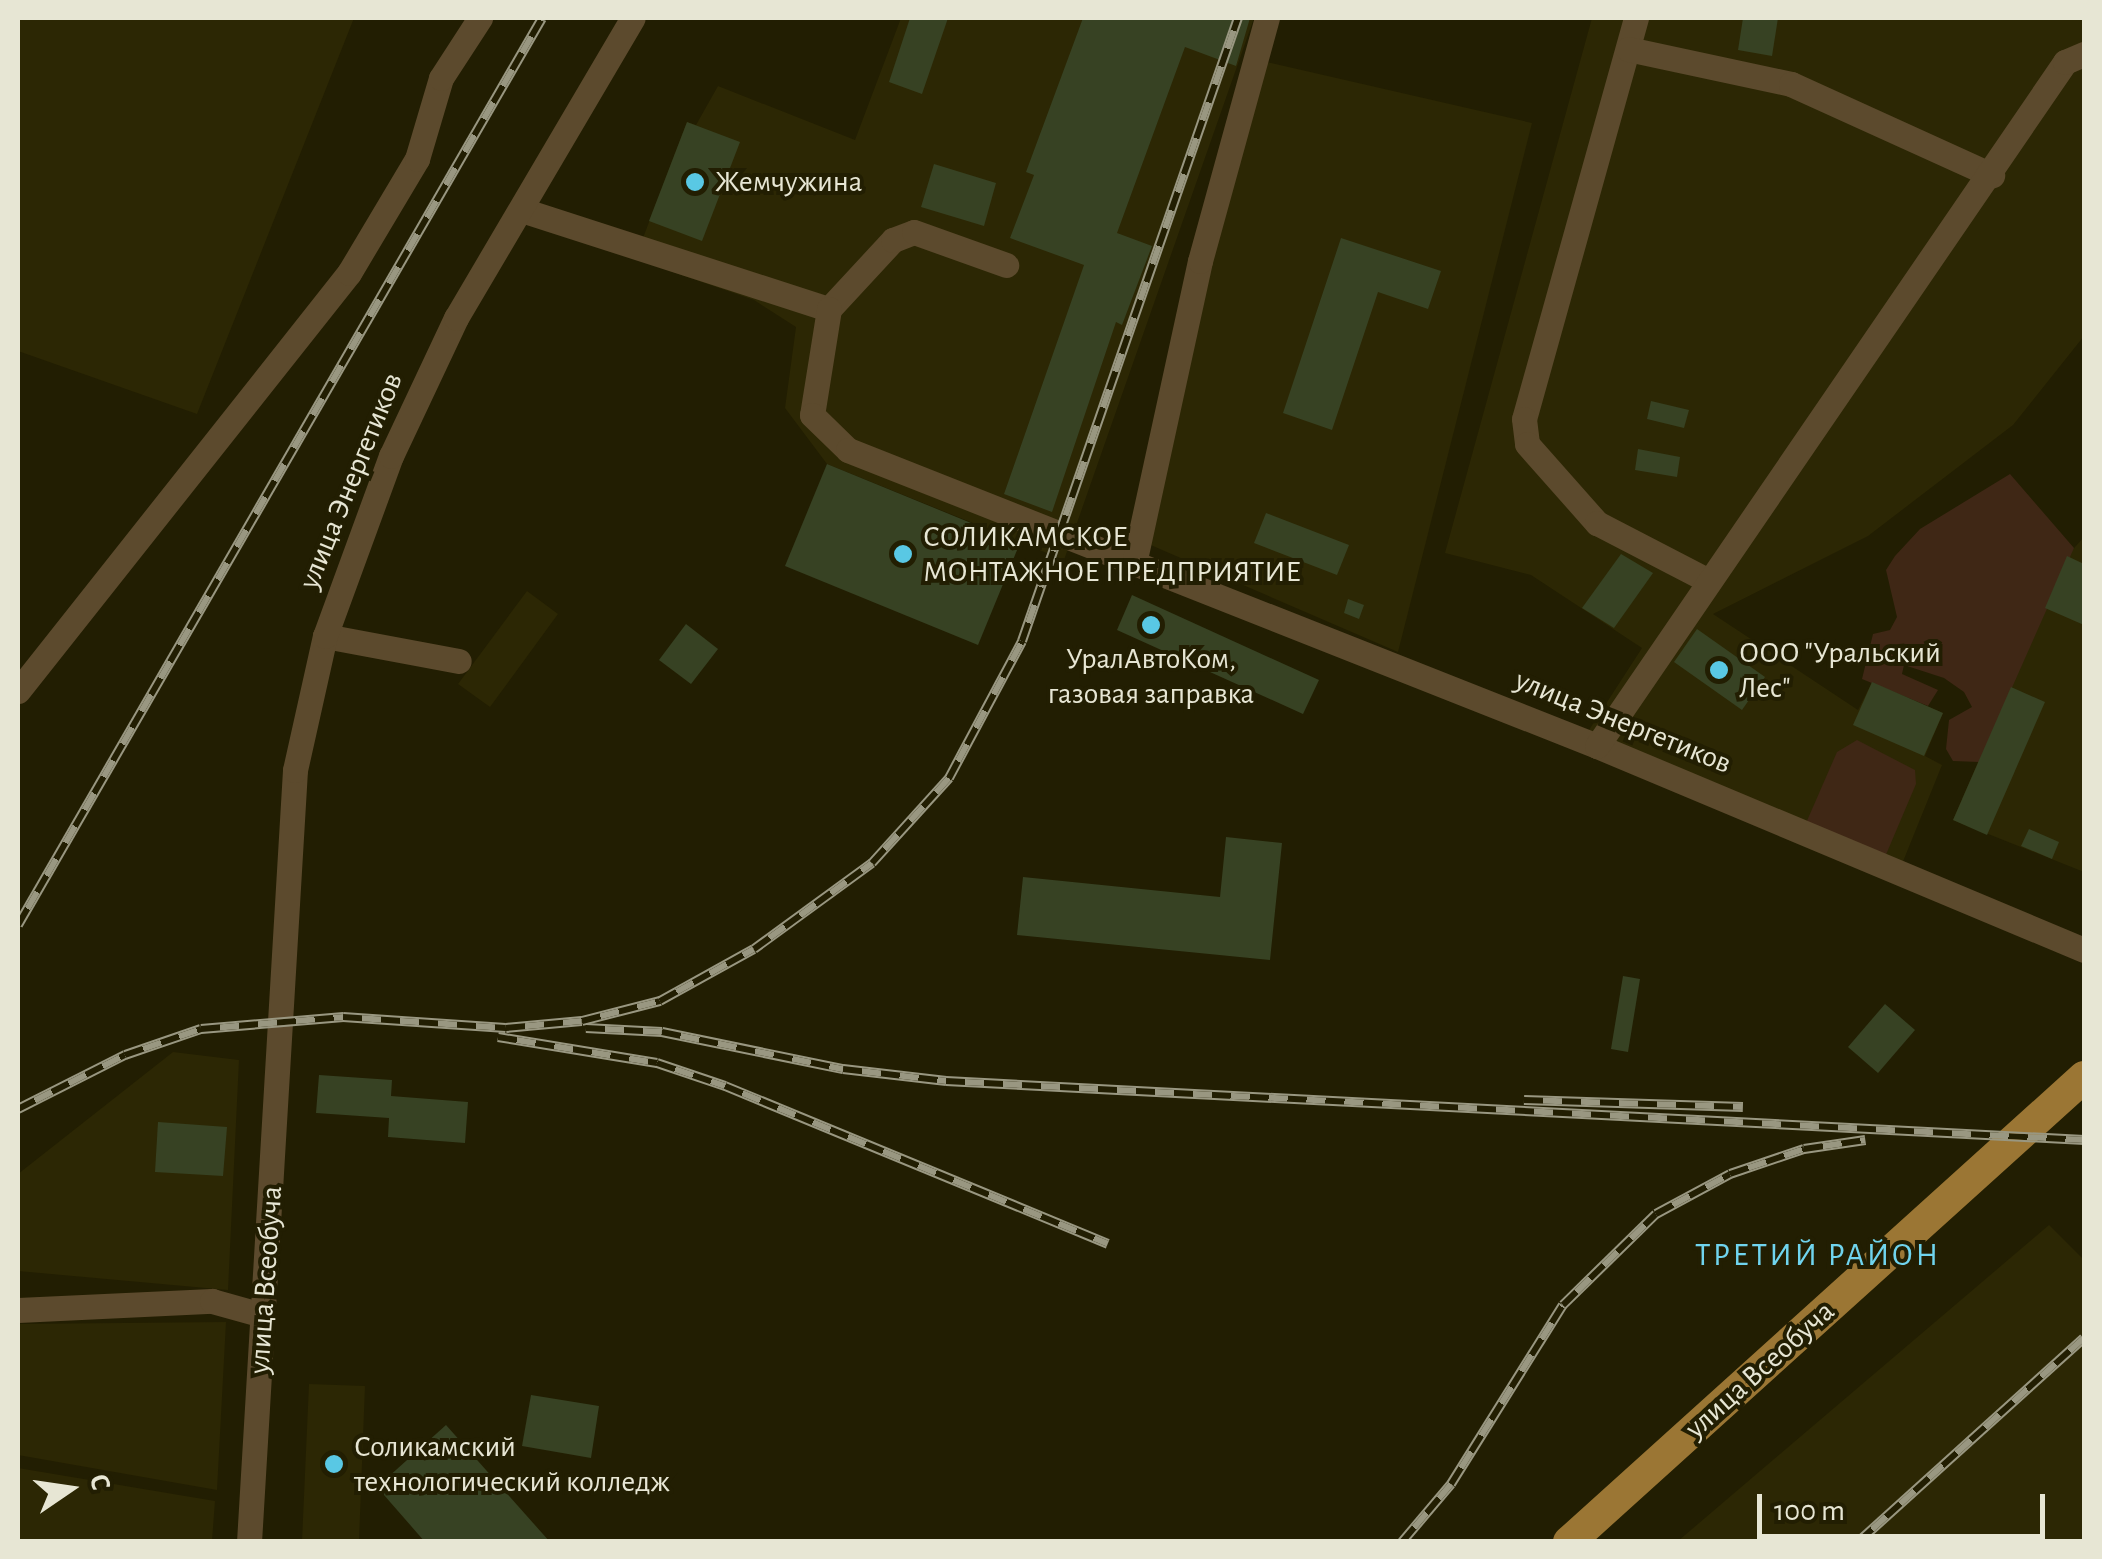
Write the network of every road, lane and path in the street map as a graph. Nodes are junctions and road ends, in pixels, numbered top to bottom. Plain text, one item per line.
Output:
1 (480, 18) edge
2 (633, 18) edge
3 (1268, 18) edge
4 (1636, 18) edge
5 (1628, 49) junction
6 (2084, 54) edge
7 (1992, 175) junction
8 (525, 210) junction
9 (1006, 265) dead end
10 (829, 308) junction
11 (1135, 559) junction
12 (1709, 582) junction
13 (325, 636) junction
14 (459, 661) dead end
15 (18, 692) edge
16 (1598, 746) junction
17 (2084, 950) edge
18 (281, 1018) joint
19 (2084, 1078) edge
20 (18, 1310) edge
21 (262, 1315) junction
22 (249, 1542) edge
23 (1569, 1542) edge

1 - 15 street
2 - 8 street, улица Энергетиков
3 - 11 street
4 - 5 street
5 - 7 street
5 - 12 street
6 - 7 street
7 - 12 street
8 - 10 street
8 - 13 street, улица Энергетиков
9 - 10 street
10 - 11 street, улица Энергетиков
11 - 16 street, улица Энергетиков
12 - 16 street
13 - 14 street
13 - 18 street, улица Энергетиков
16 - 17 street, улица Энергетиков
18 - 21 street, улица Всеобуча
19 - 23 main road, улица Всеобуча
20 - 21 street
21 - 22 street, улица Всеобуча

